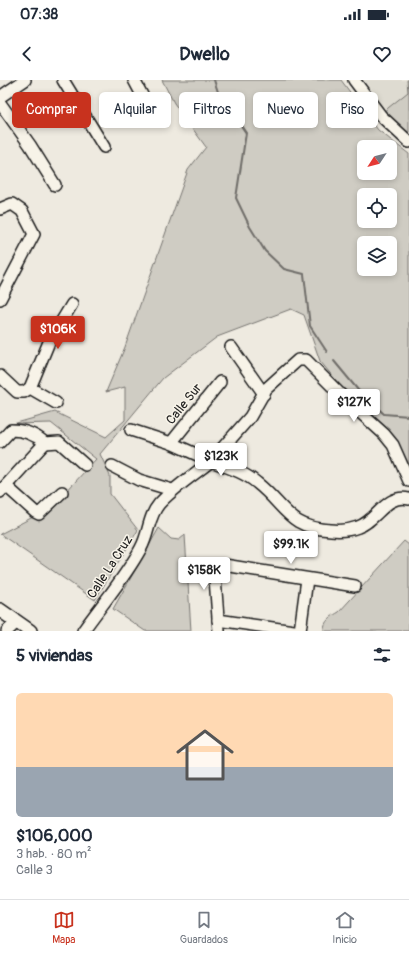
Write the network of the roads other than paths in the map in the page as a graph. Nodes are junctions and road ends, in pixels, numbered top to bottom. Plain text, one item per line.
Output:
1 (25, 80) edge
2 (63, 80) edge
3 (134, 80) edge
4 (354, 80) edge
5 (140, 92) edge
6 (0, 97) edge
7 (0, 103) edge
8 (409, 142) edge
9 (104, 148) dead end
10 (55, 185) dead end
11 (0, 209) edge
12 (0, 299) edge
13 (72, 304) dead end
14 (231, 347) dead end
15 (0, 376) edge
16 (220, 382) dead end
17 (30, 388) junction
18 (264, 394) junction
19 (56, 403) dead end
20 (131, 430) dead end
21 (0, 442) edge
22 (45, 443) junction
23 (171, 443) junction
24 (211, 461) junction
25 (85, 465) dead end
26 (112, 466) dead end
27 (409, 481) edge
28 (3, 489) edge
29 (172, 490) junction
30 (62, 492) dead end
31 (409, 500) edge
32 (307, 579) junction
33 (355, 586) dead end
34 (0, 610) edge
35 (17, 622) junction
36 (218, 625) edge
37 (7, 631) edge
38 (30, 631) edge
39 (83, 631) edge
40 (294, 631) edge
41 (300, 631) edge

1 - 6 street
2 - 9 street
3 - 5 street
4 - 8 street
7 - 10 street
11 - 12 street
13 - 17 street
14 - 18 street
15 - 17 street
16 - 23 street, Calle Sur
17 - 19 street
18 - 24 street, Calle La Cruz
18 - 27 street, Calle La Cruz
20 - 23 street
21 - 22 street
22 - 25 street
22 - 28 street
23 - 24 street
24 - 29 street, Calle La Cruz
24 - 31 street
26 - 29 street
28 - 30 street
29 - 39 street, Calle La Cruz
32 - 33 street
32 - 36 street
32 - 41 street
34 - 35 main road
35 - 37 street
35 - 38 main road
36 - 40 street

